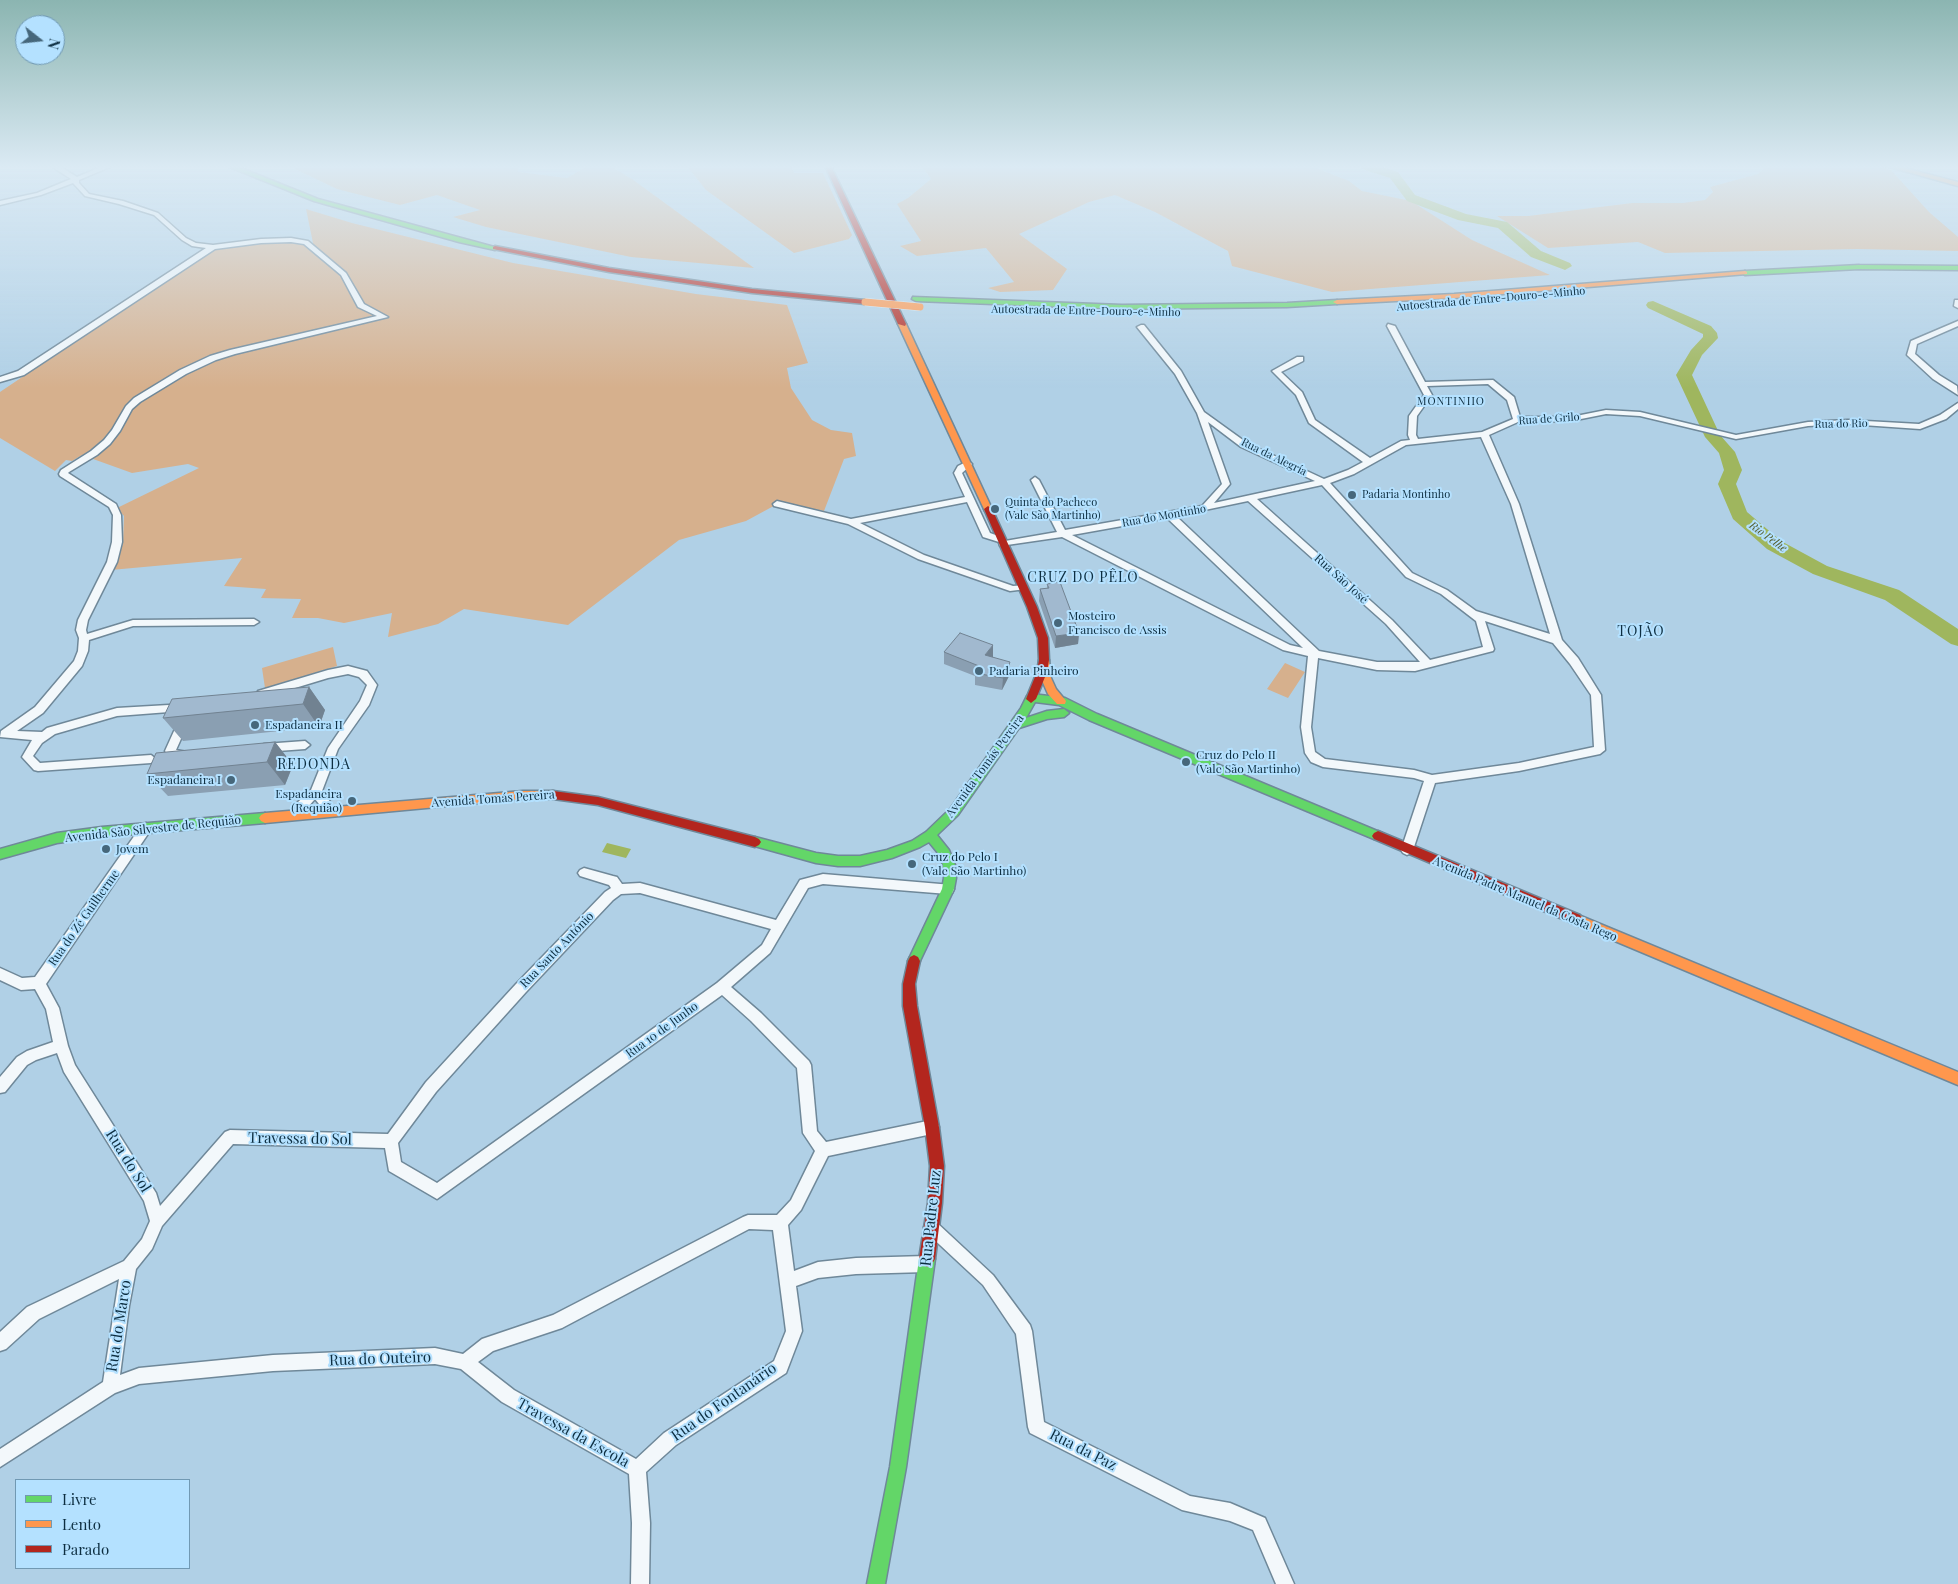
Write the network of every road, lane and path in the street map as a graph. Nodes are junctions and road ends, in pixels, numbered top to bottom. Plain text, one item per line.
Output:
1 (185, 240) edge
2 (457, 240) edge
3 (497, 240) edge
4 (862, 240) edge
5 (213, 247) junction
6 (1958, 268) edge
7 (1958, 276) edge
8 (864, 298) junction
9 (1958, 302) edge
10 (918, 303) junction
11 (1958, 306) edge
12 (1958, 322) edge
13 (1391, 326) dead end
14 (1141, 327) dead end
15 (1300, 359) dead end
16 (0, 380) edge
17 (1422, 384) junction
18 (1958, 394) edge
19 (1958, 405) edge
20 (1201, 413) junction
21 (1517, 420) junction
22 (1694, 428) joint
23 (1484, 434) junction
24 (1415, 442) junction
25 (1369, 462) junction
26 (968, 464) junction
27 (1035, 480) dead end
28 (1324, 482) junction
29 (969, 499) junction
30 (1250, 499) junction
31 (777, 504) dead end
32 (1204, 508) junction
33 (1169, 515) junction
34 (851, 522) junction
35 (1062, 533) junction
36 (1002, 542) junction
37 (1023, 587) junction
38 (1474, 614) junction
39 (254, 622) dead end
40 (84, 638) junction
41 (1557, 641) junction
42 (1315, 654) junction
43 (1044, 660) junction
44 (1428, 664) junction
45 (250, 697) edge
46 (1032, 698) junction
47 (1063, 707) junction
48 (1016, 725) junction
49 (3, 736) edge
50 (44, 736) junction
51 (305, 745) dead end
52 (249, 750) edge
53 (193, 754) edge
54 (151, 759) edge
55 (1432, 779) junction
56 (316, 792) junction
57 (322, 813) junction
58 (303, 815) junction
59 (146, 828) junction
60 (930, 835) junction
61 (1408, 850) junction
62 (0, 854) edge
63 (584, 873) dead end
64 (619, 889) junction
65 (948, 890) junction
66 (779, 926) junction
67 (0, 974) edge
68 (39, 983) junction
69 (722, 987) junction
70 (61, 1046) junction
71 (1958, 1079) edge
72 (0, 1087) edge
73 (932, 1127) junction
74 (390, 1141) junction
75 (824, 1150) junction
76 (157, 1221) junction
77 (780, 1223) junction
78 (931, 1227) junction
79 (926, 1264) junction
80 (129, 1266) junction
81 (788, 1281) junction
82 (0, 1343) edge
83 (465, 1362) junction
84 (110, 1387) junction
85 (0, 1459) edge
86 (637, 1469) junction
87 (640, 1584) edge
88 (876, 1584) edge
89 (1285, 1584) edge

1 - 5 street
2 - 8 main road, Autoestrada de Entre-Douro-e-Minho
3 - 8 main road, Autoestrada de Entre-Douro-e-Minho
4 - 26 main road, Avenida Tomás Pereira
5 - 16 street
5 - 40 street
6 - 10 main road, Autoestrada de Entre-Douro-e-Minho
7 - 10 main road, Autoestrada de Entre-Douro-e-Minho
8 - 10 main road, Autoestrada de Entre-Douro-e-Minho, bridge
9 - 11 street
12 - 18 street
13 - 17 street
14 - 20 street
15 - 25 street
17 - 21 street
17 - 24 street
19 - 22 street, Rua do Rio
20 - 28 street, Rua da Alegría
20 - 32 street
21 - 22 street, Rua de Grilo
21 - 23 street, Rua de Grilo
23 - 24 street, Rua de Grilo
23 - 41 street
24 - 25 street, Rua de Grilo
25 - 28 street, Rua de Grilo
26 - 29 street
26 - 36 main road, Avenida Tomás Pereira
27 - 35 street
28 - 30 street, Rua do Montinho
28 - 38 street
29 - 34 street
29 - 36 street
30 - 32 street, Rua do Montinho
30 - 44 street, Rua São José
31 - 34 street
32 - 33 street, Rua do Montinho
33 - 35 street, Rua do Montinho
33 - 42 street
34 - 37 street
35 - 36 street, Rua do Montinho
35 - 42 street
36 - 37 main road, Avenida Tomás Pereira
37 - 43 main road, Avenida Tomás Pereira
38 - 41 street
38 - 44 street
39 - 40 street
40 - 49 street
41 - 55 street
42 - 44 street
42 - 55 street
43 - 46 main road, Avenida Tomás Pereira
43 - 47 main road, Avenida Padre Manuel da Costa Rego
45 - 56 street
46 - 47 main road, Avenida Padre Manuel da Costa Rego
46 - 48 main road, Avenida Tomás Pereira
47 - 48 main road
47 - 61 main road, Avenida Padre Manuel da Costa Rego
48 - 60 main road, Avenida Tomás Pereira
49 - 50 street
50 - 53 street
50 - 54 street
51 - 52 street
55 - 61 street
56 - 57 street
56 - 58 street
57 - 58 main road, Avenida Tomás Pereira
57 - 60 main road, Avenida Tomás Pereira
58 - 59 main road, Avenida São Silvestre de Requião
59 - 62 main road, Avenida São Silvestre de Requião
59 - 68 street, Rua do Zé Guilherme
60 - 65 main road, Rua Padre Luz
61 - 71 main road, Avenida Padre Manuel da Costa Rego
63 - 64 street
64 - 66 street
64 - 74 street, Rua Santo António
65 - 66 street, Rua 10 de Junho
65 - 73 main road, Rua Padre Luz
66 - 69 street, Rua 10 de Junho
67 - 68 street
68 - 70 street, Rua do Sol
69 - 74 street, Rua 10 de Junho
69 - 75 street
70 - 72 street
70 - 76 street, Rua do Sol
73 - 75 street
73 - 78 main road, Rua Padre Luz
74 - 76 street, Travessa do Sol
75 - 77 street
76 - 80 street
77 - 81 street, Rua do Fontanário
77 - 83 street
78 - 79 main road, Rua Padre Luz
78 - 89 street, Rua da Paz
79 - 81 street
79 - 88 main road, Rua Padre Luz
80 - 82 street
80 - 84 street, Rua do Marco
81 - 86 street, Rua do Fontanário
83 - 84 street, Rua do Outeiro
83 - 86 street, Travessa da Escola
84 - 85 street, Rua do Outeiro
86 - 87 street, Travessa da Escola

